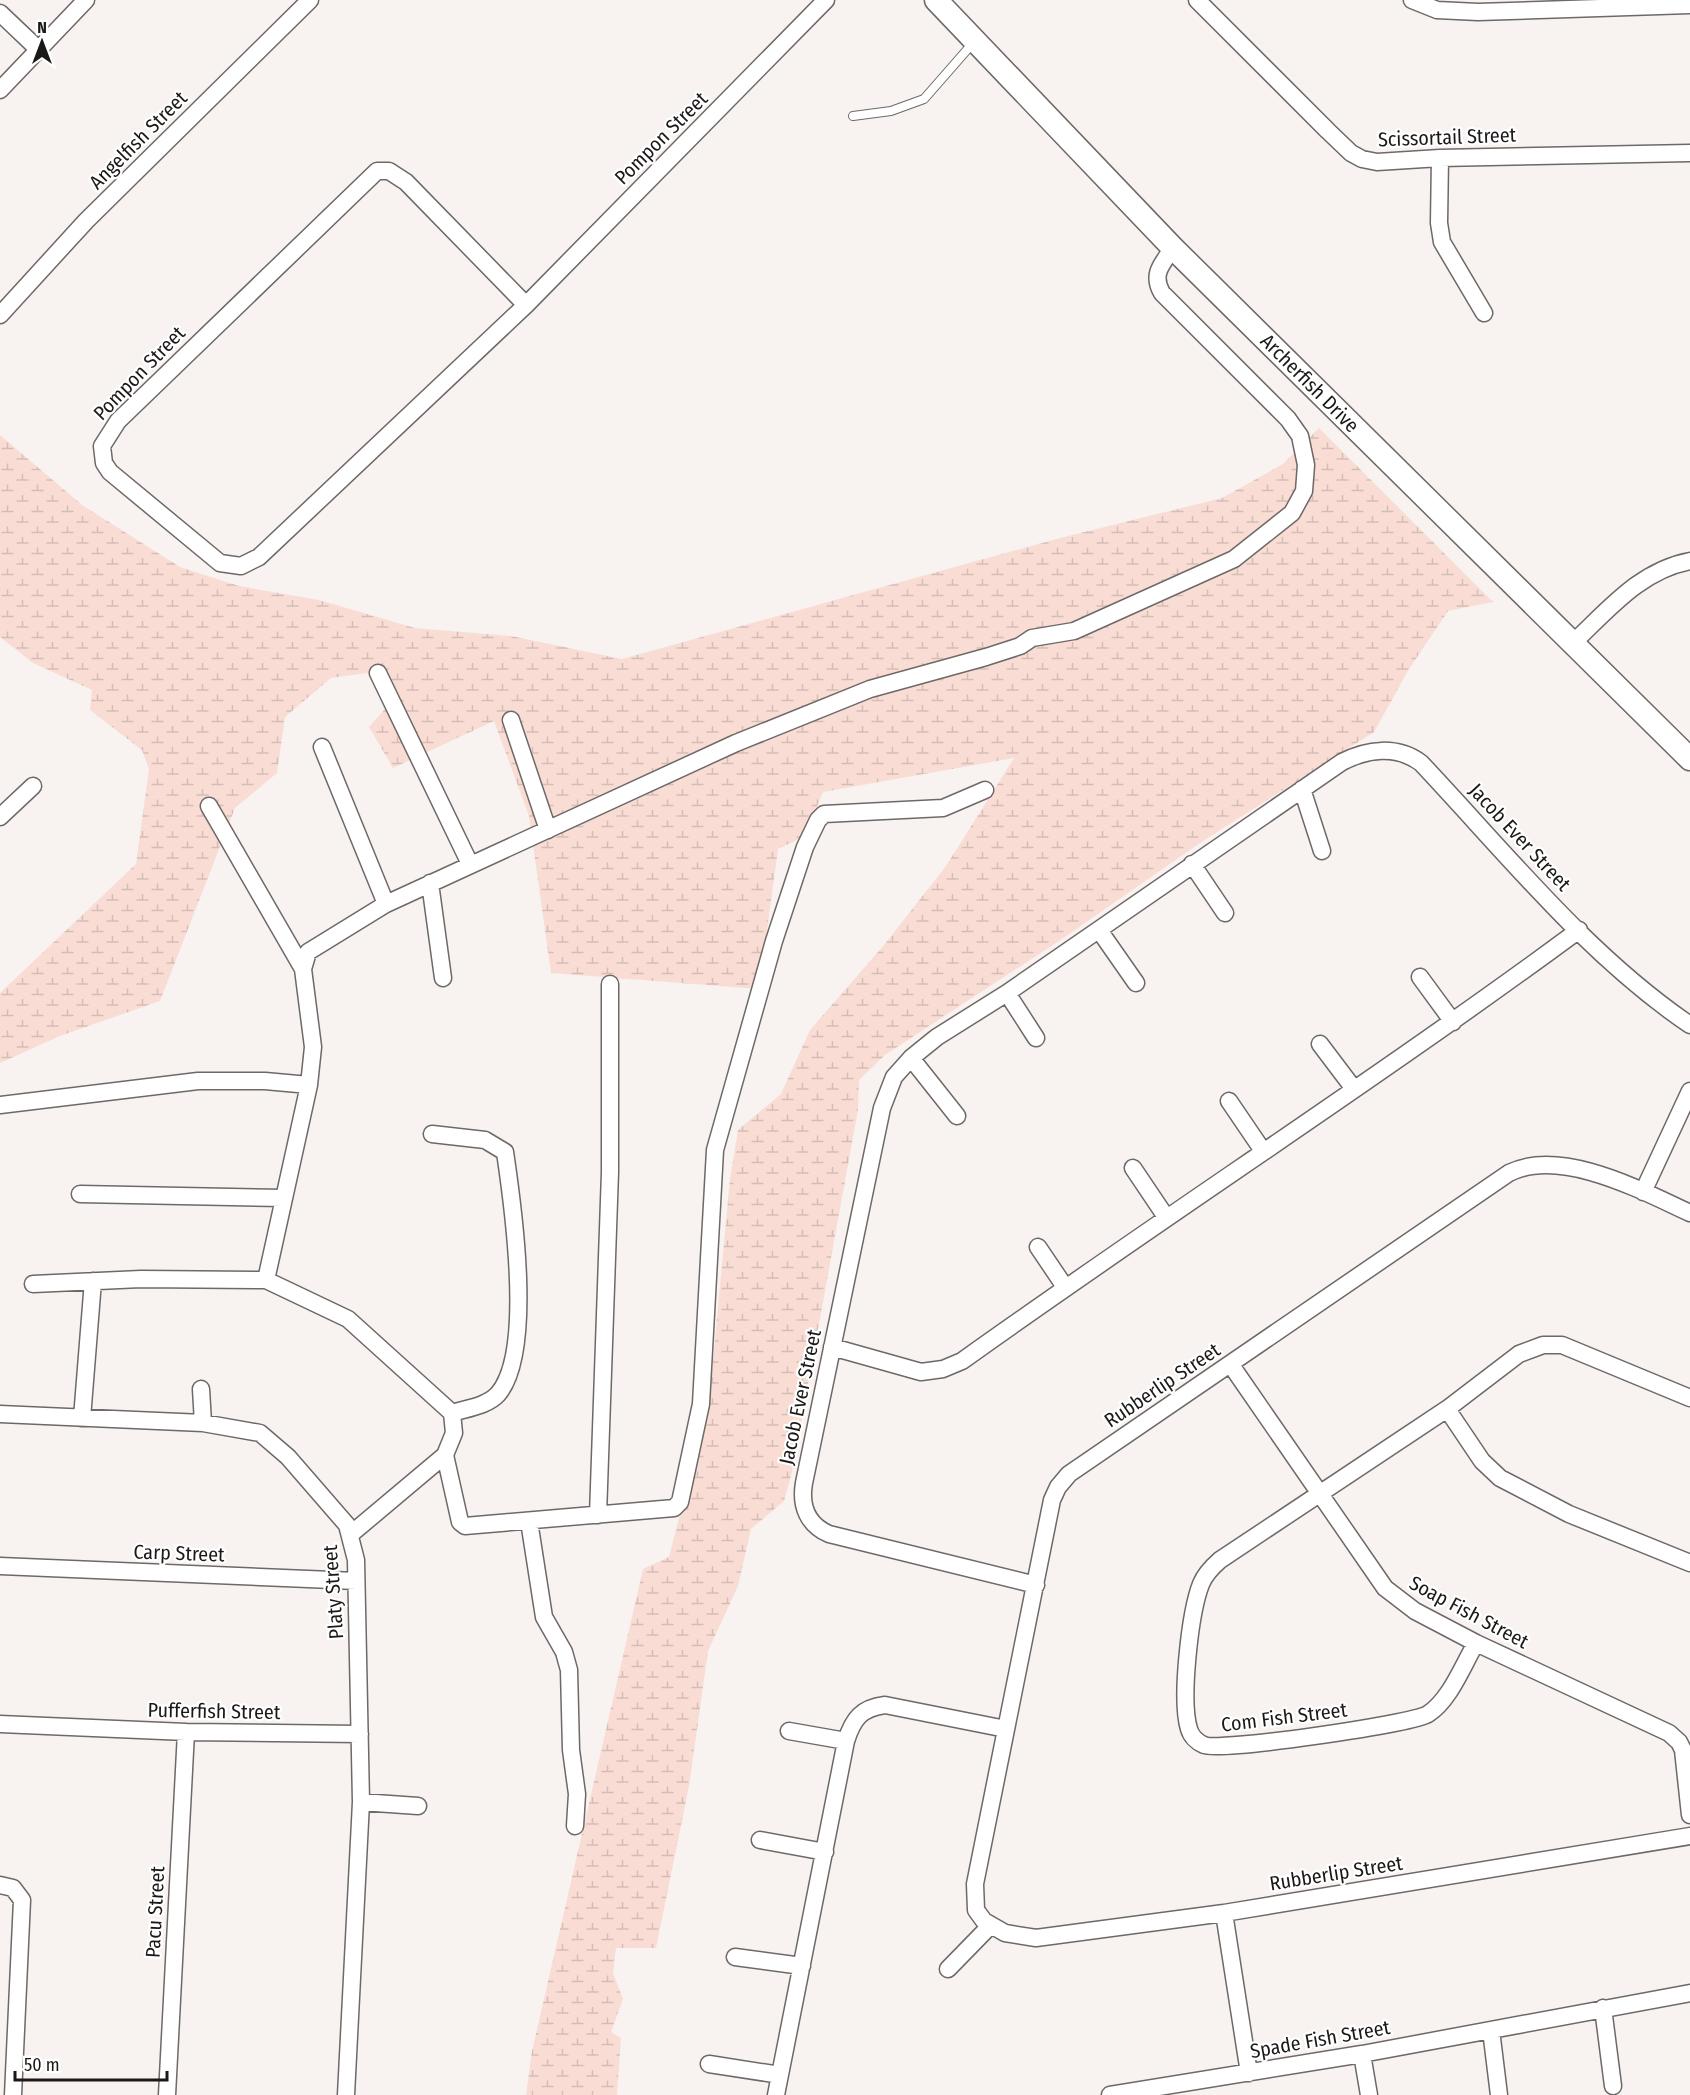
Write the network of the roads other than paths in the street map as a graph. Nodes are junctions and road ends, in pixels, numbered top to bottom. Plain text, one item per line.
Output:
1 (86, 0) edge
2 (310, 0) edge
3 (826, 0) edge
4 (936, 0) edge
5 (1197, 0) edge
6 (1412, 0) edge
7 (1612, 3) edge
8 (1690, 5) edge
9 (0, 13) edge
10 (975, 40) junction
11 (40, 51) junction
12 (0, 90) edge
13 (853, 116) dead end
14 (1690, 153) edge
15 (1440, 158) junction
16 (1173, 248) junction
17 (526, 305) junction
18 (1484, 313) dead end
19 (0, 315) edge
20 (1690, 561) edge
21 (1574, 642) junction
22 (378, 673) dead end
23 (511, 720) dead end
24 (322, 747) dead end
25 (1690, 759) edge
26 (33, 786) dead end
27 (1302, 789) junction
28 (985, 790) dead end
29 (209, 806) dead end
30 (0, 817) edge
31 (548, 830) junction
32 (1322, 850) dead end
33 (470, 864) junction
34 (1192, 864) junction
35 (430, 883) junction
36 (386, 904) junction
37 (1225, 913) dead end
38 (1099, 930) junction
39 (1578, 930) junction
40 (303, 969) junction
41 (1420, 977) dead end
42 (443, 978) dead end
43 (1136, 983) dead end
44 (610, 984) dead end
45 (1007, 993) junction
46 (1453, 1022) junction
47 (1690, 1025) edge
48 (1036, 1038) dead end
49 (1320, 1044) dead end
50 (911, 1058) junction
51 (309, 1085) junction
52 (1354, 1089) junction
53 (1690, 1090) edge
54 (1229, 1101) dead end
55 (0, 1105) edge
56 (957, 1116) dead end
57 (432, 1134) dead end
58 (1263, 1151) junction
59 (1133, 1168) dead end
60 (1643, 1192) junction
61 (80, 1194) dead end
62 (284, 1198) junction
63 (1690, 1213) edge
64 (1166, 1217) junction
65 (1038, 1247) dead end
66 (266, 1280) junction
67 (93, 1281) junction
68 (33, 1284) dead end
69 (1065, 1287) junction
70 (832, 1347) junction
71 (1231, 1365) junction
72 (201, 1389) dead end
73 (1690, 1398) edge
74 (1447, 1410) junction
75 (452, 1413) junction
76 (0, 1414) edge
77 (82, 1418) junction
78 (202, 1423) junction
79 (445, 1455) junction
80 (1318, 1495) junction
81 (598, 1515) junction
82 (529, 1521) junction
83 (351, 1534) junction
84 (1690, 1563) edge
85 (0, 1566) edge
86 (356, 1581) junction
87 (1036, 1584) junction
88 (1476, 1642) junction
89 (0, 1724) edge
90 (1006, 1729) junction
91 (789, 1731) dead end
92 (186, 1732) junction
93 (360, 1734) junction
94 (846, 1741) junction
95 (361, 1802) junction
96 (418, 1806) dead end
97 (1690, 1815) edge
98 (575, 1826) dead end
99 (1690, 1836) edge
100 (760, 1840) dead end
101 (825, 1852) junction
102 (0, 1885) edge
103 (1224, 1913) junction
104 (990, 1926) junction
105 (735, 1957) dead end
106 (802, 1966) junction
107 (948, 1969) dead end
108 (1690, 1993) edge
109 (1603, 2008) junction
110 (1491, 2030) junction
111 (1362, 2054) junction
112 (709, 2064) dead end
113 (1249, 2073) junction
114 (780, 2075) junction
115 (1613, 2086) dead end
116 (1157, 2092) edge
117 (13, 2095) edge
118 (167, 2095) edge
119 (346, 2095) edge
120 (776, 2095) edge
121 (1110, 2095) edge
122 (1369, 2095) edge
123 (1499, 2095) edge

1 - 11 street
2 - 19 street, Angelfish Street
3 - 17 street, Pompon Street
4 - 10 street, Archerfish Drive
5 - 15 street, Scissortail Street
6 - 7 street
7 - 8 street
9 - 11 street
10 - 13 lane
10 - 16 street, Archerfish Drive
11 - 12 street
14 - 15 street, Scissortail Street
15 - 18 street
16 - 21 street, Archerfish Drive
16 - 31 street
17 - 17 street, Pompon Street
20 - 21 street
21 - 25 street, Archerfish Drive
22 - 33 street
23 - 31 street
24 - 36 street
26 - 30 street
27 - 32 street
27 - 34 street, Jacob Ever Street
27 - 39 street, Jacob Ever Street
28 - 81 street
29 - 40 street
31 - 33 street
33 - 35 street
34 - 37 street
34 - 38 street, Jacob Ever Street
35 - 36 street
35 - 42 street
36 - 40 street
38 - 43 street
38 - 45 street, Jacob Ever Street
39 - 46 street
39 - 47 street, Jacob Ever Street
40 - 51 street
41 - 46 street
44 - 81 street
45 - 48 street
45 - 50 street, Jacob Ever Street
46 - 52 street
49 - 52 street
50 - 56 street
50 - 70 street, Jacob Ever Street
51 - 55 street
51 - 62 street
52 - 58 street
53 - 60 street
54 - 58 street
57 - 75 street
58 - 64 street
59 - 64 street
60 - 63 street, Rubberlip Street
60 - 71 street, Rubberlip Street
61 - 62 street
62 - 66 street
64 - 69 street
65 - 69 street
66 - 67 street
66 - 75 street
67 - 68 street
67 - 77 street
69 - 70 street
70 - 87 street, Jacob Ever Street
71 - 80 street, Soap Fish Street
71 - 87 street, Rubberlip Street
72 - 78 street
73 - 74 street, Com Fish Street
74 - 80 street, Com Fish Street
74 - 84 street
75 - 79 street
76 - 77 street, Platy Street
77 - 78 street, Platy Street
78 - 83 street, Platy Street
79 - 82 street
79 - 83 street
80 - 88 street, Soap Fish Street
80 - 88 street, Com Fish Street
81 - 82 street
82 - 98 street
83 - 86 street, Platy Street
85 - 86 street, Carp Street
86 - 93 street, Platy Street
87 - 90 street, Rubberlip Street
88 - 97 street, Soap Fish Street
89 - 92 street, Pufferfish Street
90 - 94 street
90 - 104 street, Rubberlip Street
91 - 94 street
92 - 93 street, Pufferfish Street
92 - 118 street, Pacu Street
93 - 95 street
94 - 101 street
95 - 96 street
95 - 119 street
99 - 103 street, Rubberlip Street
100 - 101 street
101 - 106 street
102 - 117 street
103 - 104 street, Rubberlip Street
103 - 113 street
104 - 107 street
105 - 106 street
106 - 114 street
108 - 109 street, Spade Fish Street
109 - 110 street, Spade Fish Street
109 - 115 street
110 - 111 street, Spade Fish Street
110 - 123 street
111 - 113 street, Spade Fish Street
111 - 122 street
112 - 114 street
113 - 116 street, Spade Fish Street
114 - 120 street
116 - 121 street, Spade Fish Street

